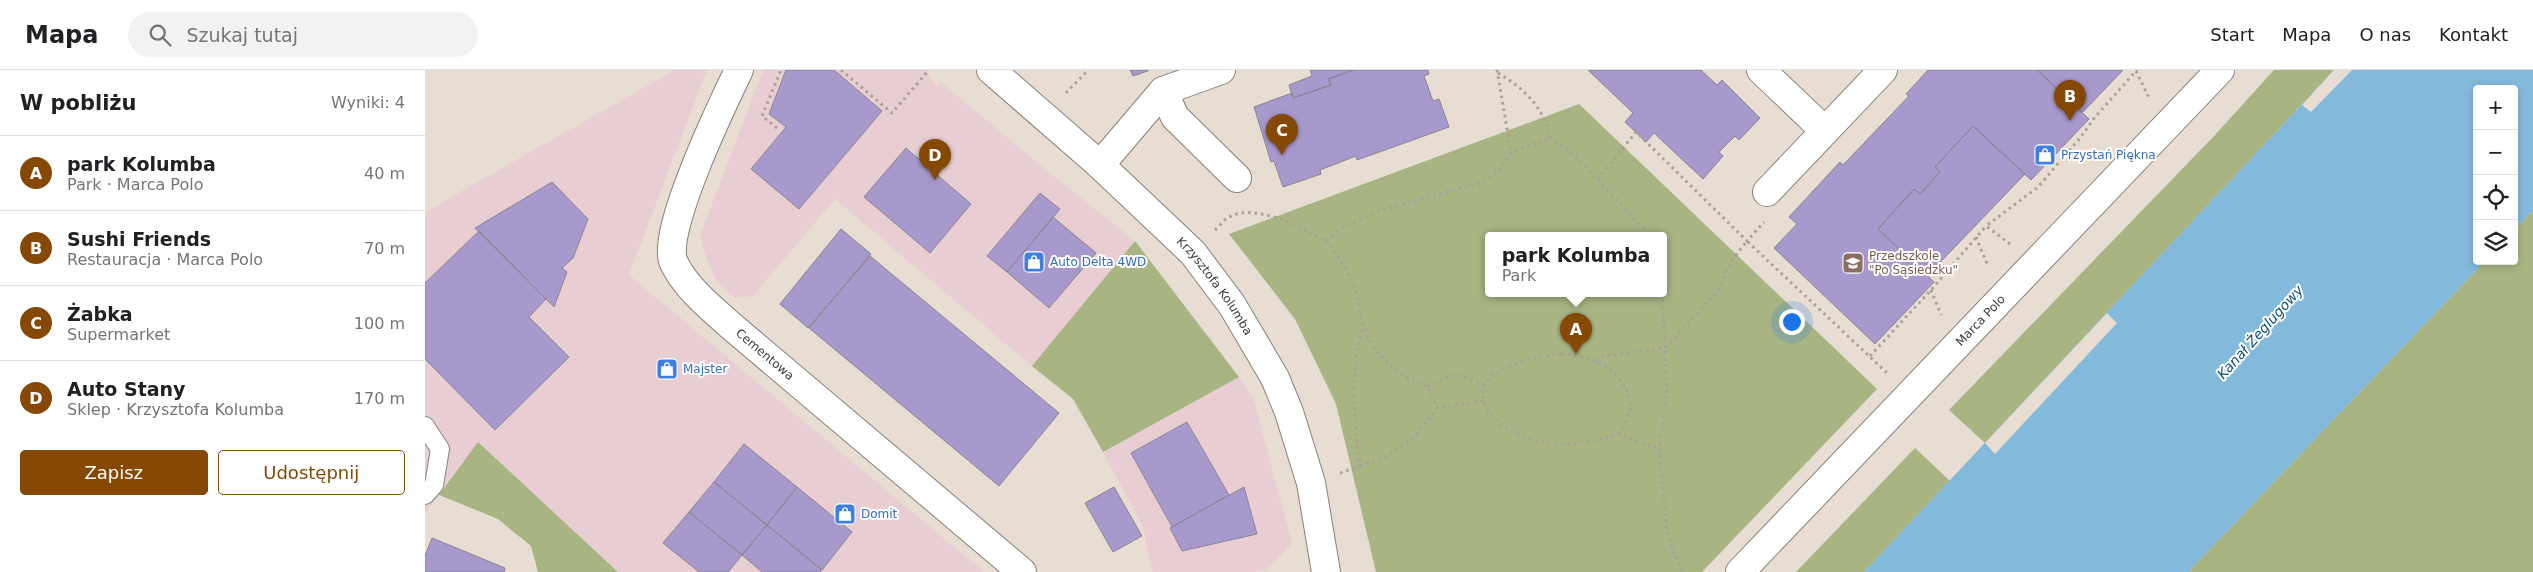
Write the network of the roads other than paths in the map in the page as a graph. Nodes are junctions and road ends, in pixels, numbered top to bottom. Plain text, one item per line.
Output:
1 (739, 70) edge
2 (991, 70) edge
3 (1221, 70) edge
4 (1761, 70) edge
5 (1882, 70) edge
6 (2220, 70) edge
7 (1163, 91) junction
8 (1825, 131) junction
9 (1100, 165) junction
10 (1237, 178) dead end
11 (1767, 192) dead end
12 (425, 426) edge
13 (425, 495) edge
14 (1023, 572) edge
15 (1326, 572) edge
16 (1740, 572) edge

1 - 14 street, Cementowa
2 - 9 street, Krzysztofa Kolumba
3 - 7 street
4 - 8 street
5 - 8 street
6 - 16 street, Marca Polo
7 - 9 street
7 - 10 street
8 - 11 street
9 - 15 street, Krzysztofa Kolumba
12 - 13 lane

